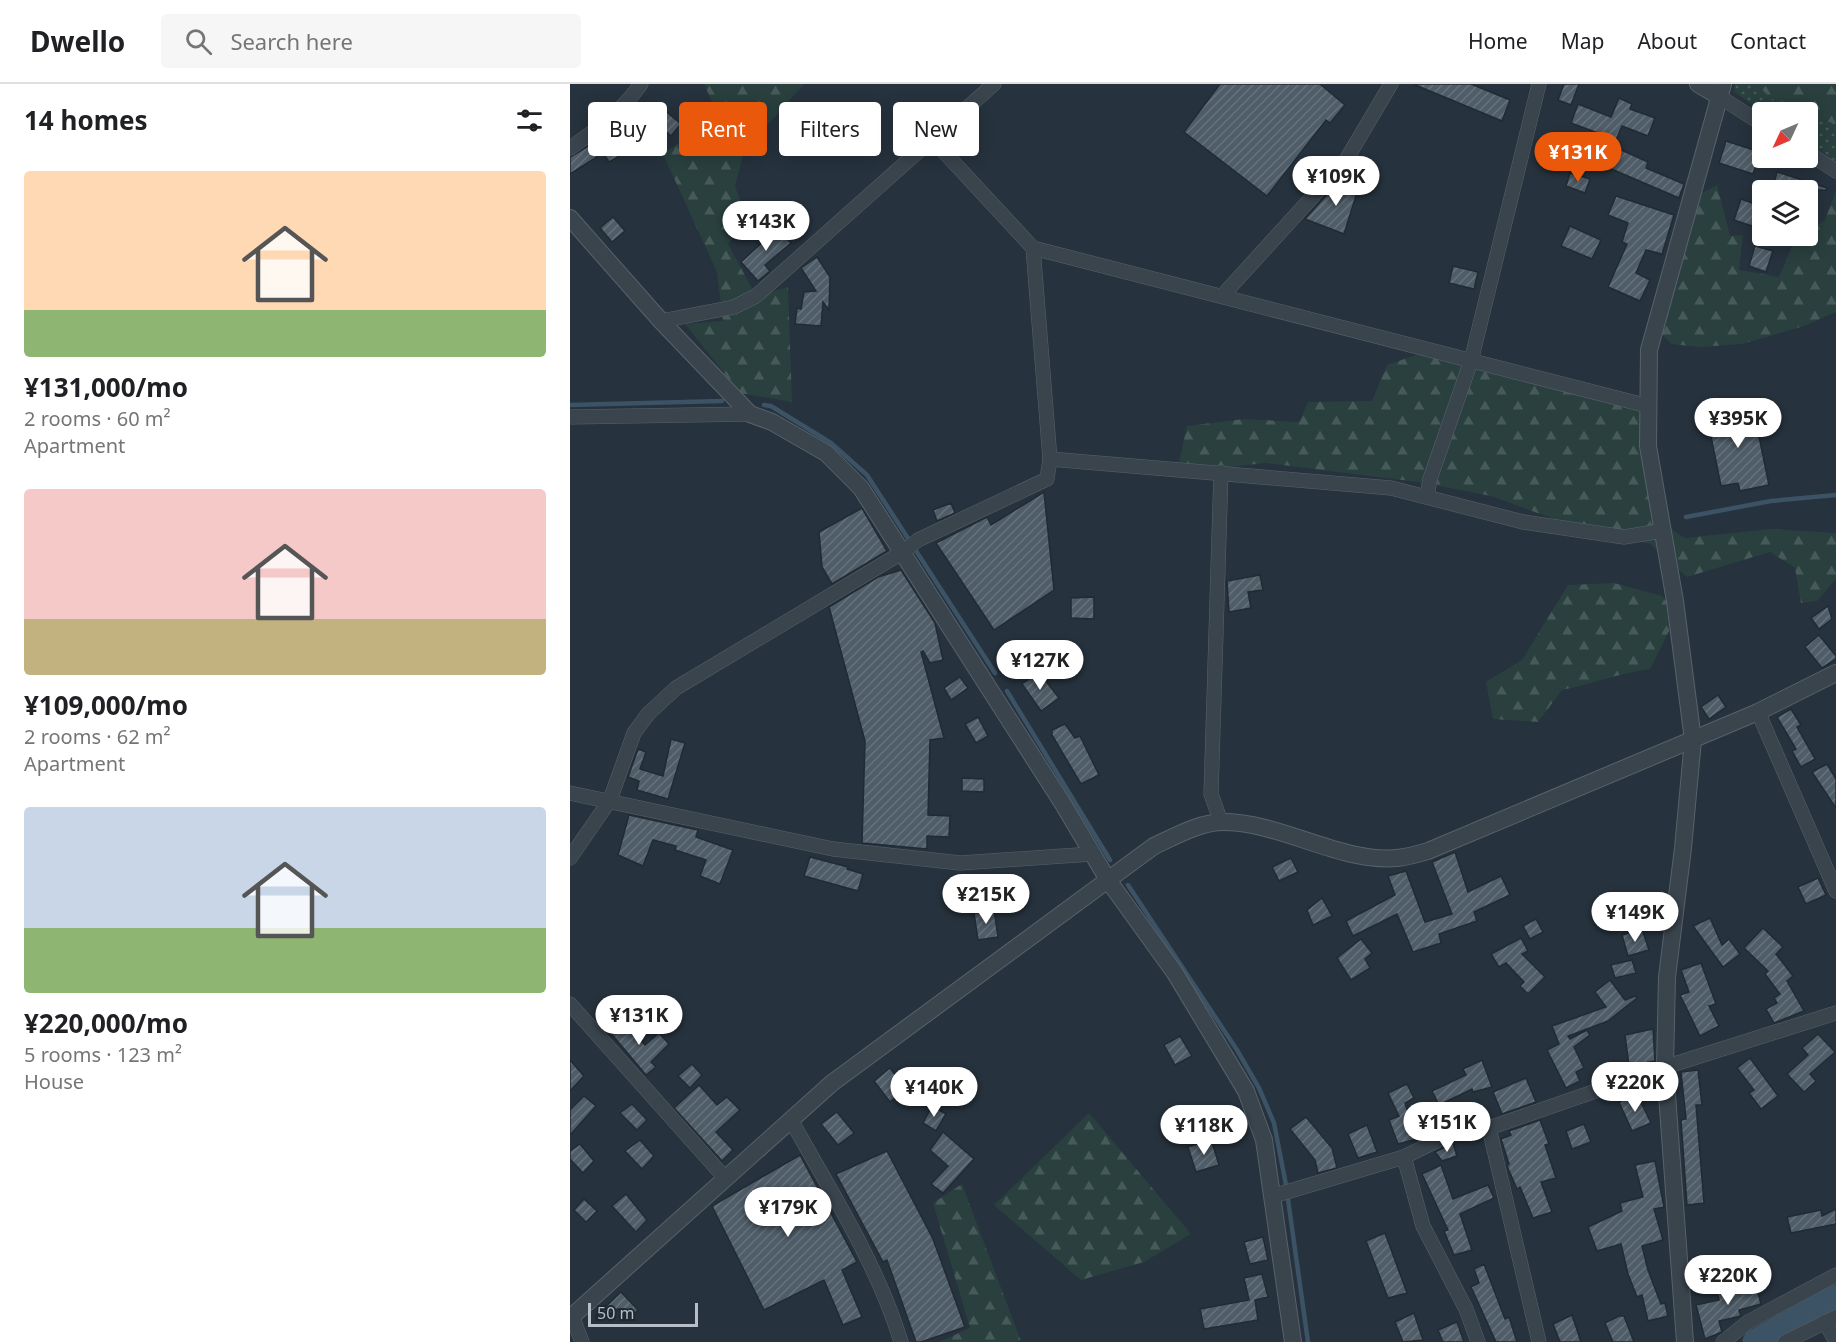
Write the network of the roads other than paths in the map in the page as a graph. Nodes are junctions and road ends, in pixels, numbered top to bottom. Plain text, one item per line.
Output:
1 (641, 84) edge
2 (994, 84) edge
3 (1390, 84) edge
4 (1539, 84) edge
5 (1698, 84) edge
6 (1721, 91) edge
7 (974, 102) edge
8 (1752, 116) edge
9 (570, 148) edge
10 (915, 156) edge
11 (948, 156) edge
12 (1818, 159) edge
13 (1836, 171) edge
14 (570, 218) edge
15 (1033, 248) junction
16 (1223, 295) junction
17 (661, 321) junction
18 (1471, 361) junction
19 (1648, 406) junction
20 (750, 414) junction
21 (570, 417) edge
22 (1050, 459) junction
23 (1221, 472) junction
24 (1427, 496) junction
25 (1662, 531) junction
26 (910, 546) junction
27 (1836, 673) edge
28 (1758, 712) junction
29 (1693, 740) junction
30 (570, 793) edge
31 (610, 800) junction
32 (1221, 822) junction
33 (1092, 854) junction
34 (570, 858) edge
35 (1108, 880) junction
36 (1836, 891) edge
37 (570, 1004) edge
38 (1836, 1013) edge
39 (1665, 1067) junction
40 (791, 1120) junction
41 (1489, 1128) junction
42 (1404, 1157) junction
43 (726, 1179) junction
44 (1284, 1192) junction
45 (1836, 1275) edge
46 (571, 1317) edge
47 (1830, 1319) edge
48 (582, 1342) edge
49 (901, 1342) edge
50 (1293, 1342) edge
51 (1478, 1342) edge
52 (1539, 1342) edge
53 (1685, 1342) edge
54 (1723, 1342) edge
55 (1785, 1342) edge
56 (1836, 1342) edge

1 - 9 street
2 - 7 street
3 - 16 street
4 - 18 street
5 - 6 street
6 - 8 street
6 - 19 street
10 - 17 street
11 - 15 street
12 - 13 street
14 - 17 street
15 - 16 street
15 - 22 street
16 - 18 street
17 - 20 street
18 - 19 street
18 - 24 street
19 - 25 street
20 - 21 street
20 - 26 street
22 - 23 street
22 - 26 street
23 - 24 street
23 - 32 street
24 - 25 street
25 - 29 street
26 - 31 street
26 - 33 street
27 - 28 street
28 - 29 street
28 - 36 street
29 - 32 street
29 - 39 street
30 - 31 street
31 - 33 street
31 - 34 street
32 - 35 street
33 - 35 street
35 - 40 street
35 - 44 street
37 - 43 street
38 - 39 street
39 - 41 street
39 - 53 street
40 - 43 street
40 - 49 street
41 - 42 street
41 - 52 street
42 - 44 street
42 - 51 street
43 - 46 street
44 - 50 street
45 - 54 street
46 - 48 street
47 - 55 street
47 - 56 street

